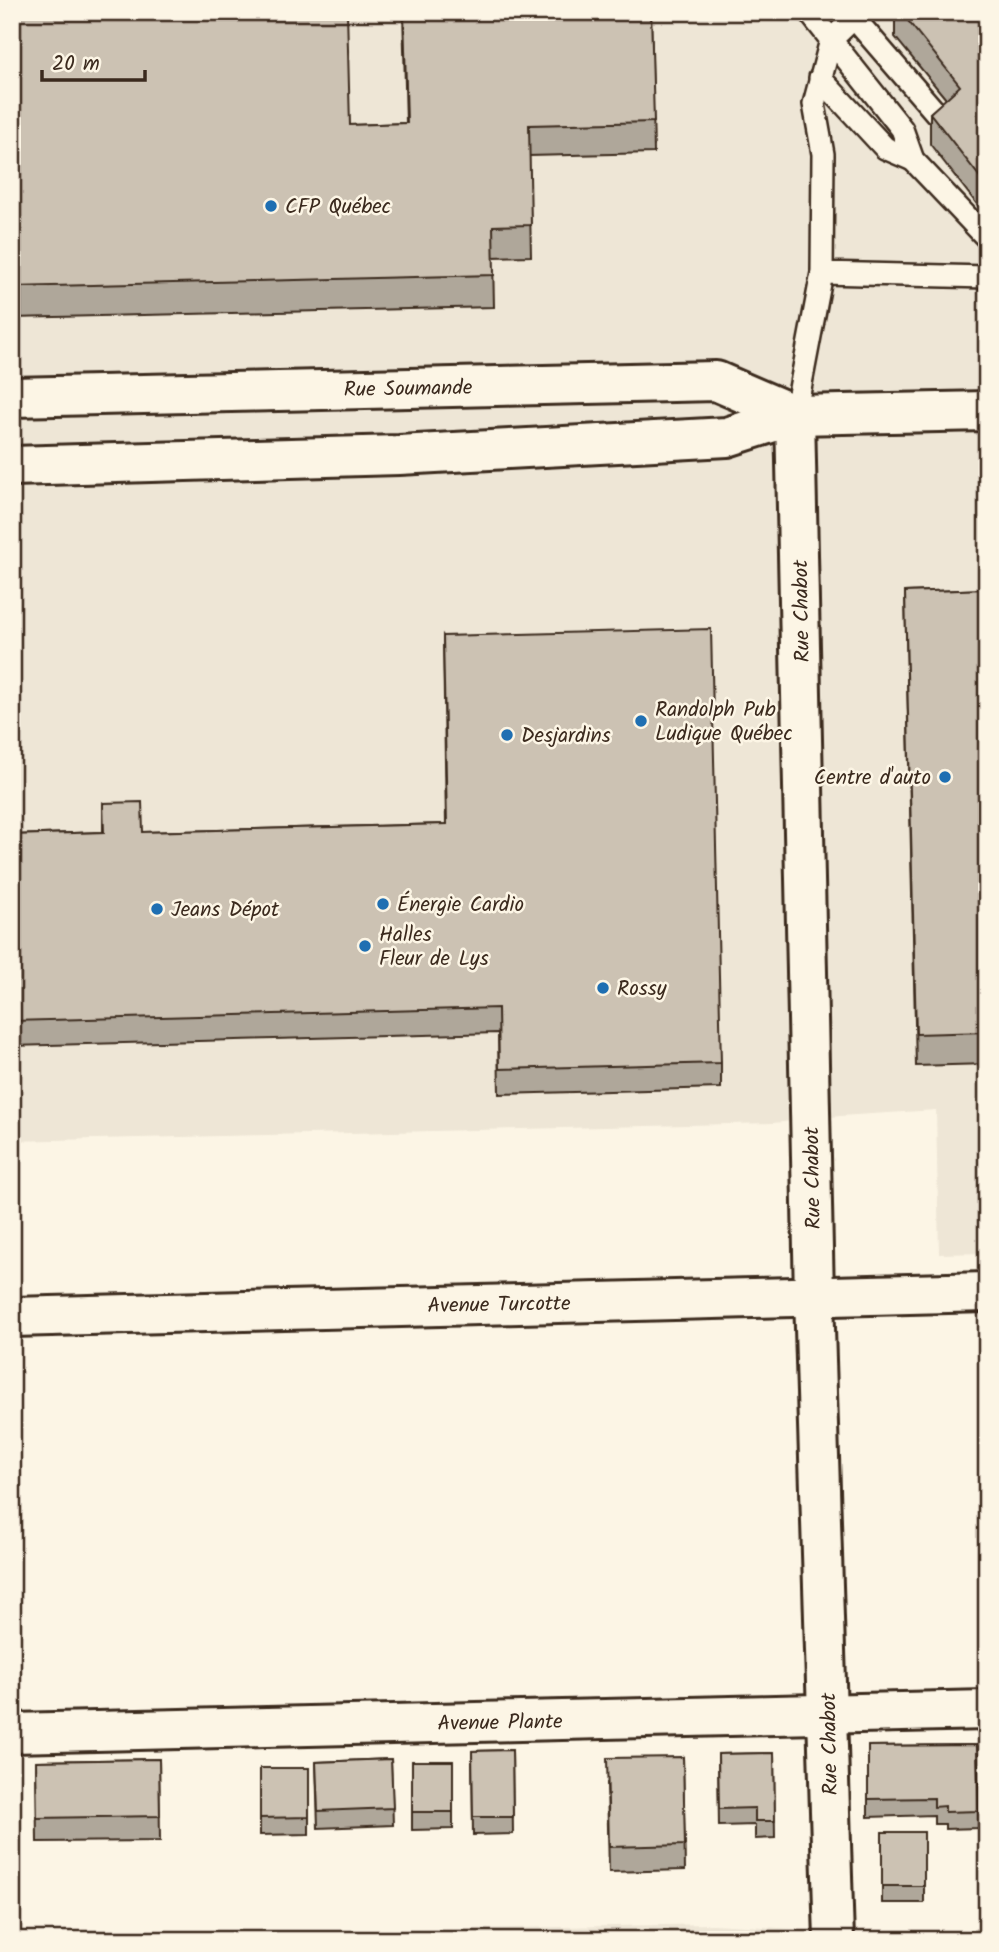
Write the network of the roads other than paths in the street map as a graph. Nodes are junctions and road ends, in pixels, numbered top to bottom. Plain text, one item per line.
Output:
1 (809, 12) edge
2 (857, 15) edge
3 (831, 40) junction
4 (820, 78) junction
5 (936, 113) edge
6 (913, 160) junction
7 (987, 238) edge
8 (822, 273) junction
9 (987, 277) edge
10 (12, 397) edge
11 (987, 411) edge
12 (796, 415) junction
13 (12, 466) edge
14 (987, 1292) edge
15 (814, 1296) junction
16 (12, 1317) edge
17 (987, 1710) edge
18 (829, 1714) junction
19 (12, 1733) edge
20 (834, 1940) edge

1 - 3 lane
2 - 3 lane
2 - 5 lane
3 - 4 lane
3 - 6 lane
4 - 6 lane
4 - 8 lane
6 - 7 lane
8 - 9 lane
8 - 12 lane
10 - 12 street, Rue Soumande
11 - 12 street, Rue Soumande
12 - 13 street, Rue Soumande
12 - 15 street, Rue Chabot
14 - 15 street, Avenue Turcotte
15 - 16 street, Avenue Turcotte
15 - 18 street, Rue Chabot
17 - 18 street, Avenue Plante
18 - 19 street, Avenue Plante
18 - 20 street, Rue Chabot

